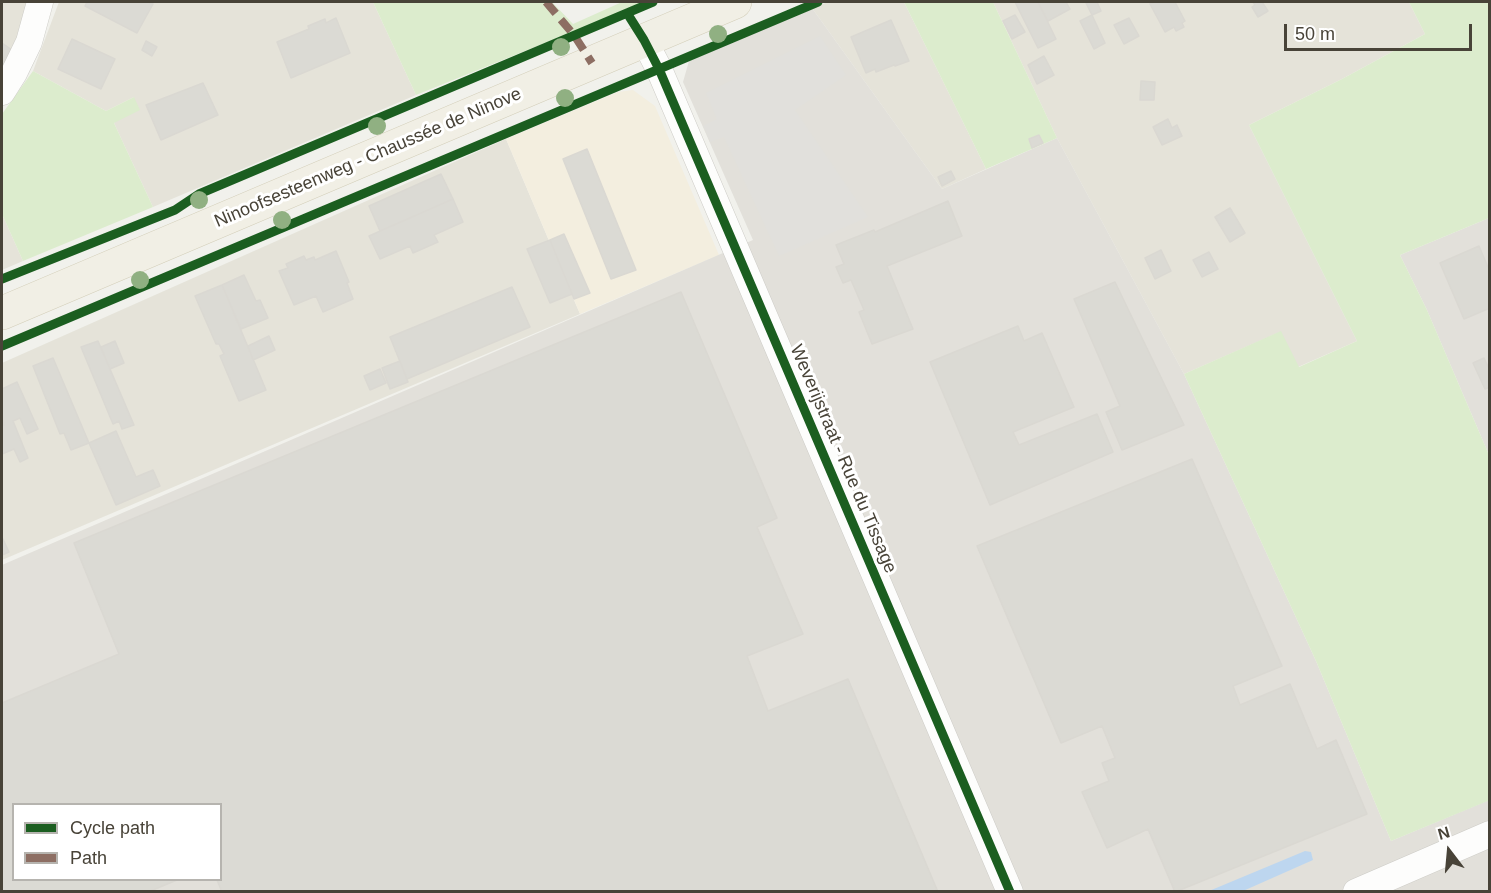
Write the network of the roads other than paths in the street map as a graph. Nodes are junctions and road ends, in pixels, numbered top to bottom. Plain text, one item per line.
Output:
1 (40, 2) edge
2 (735, 2) edge
3 (644, 40) junction
4 (2, 92) edge
5 (2, 313) edge
6 (1490, 834) edge
7 (1010, 891) edge
8 (1356, 891) edge

1 - 4 street
2 - 3 main road, Ninoofsesteenweg - Chaussée de Ninove
3 - 5 main road, Ninoofsesteenweg - Chaussée de Ninove
3 - 7 street, Weverijstraat - Rue du Tissage
6 - 8 street

